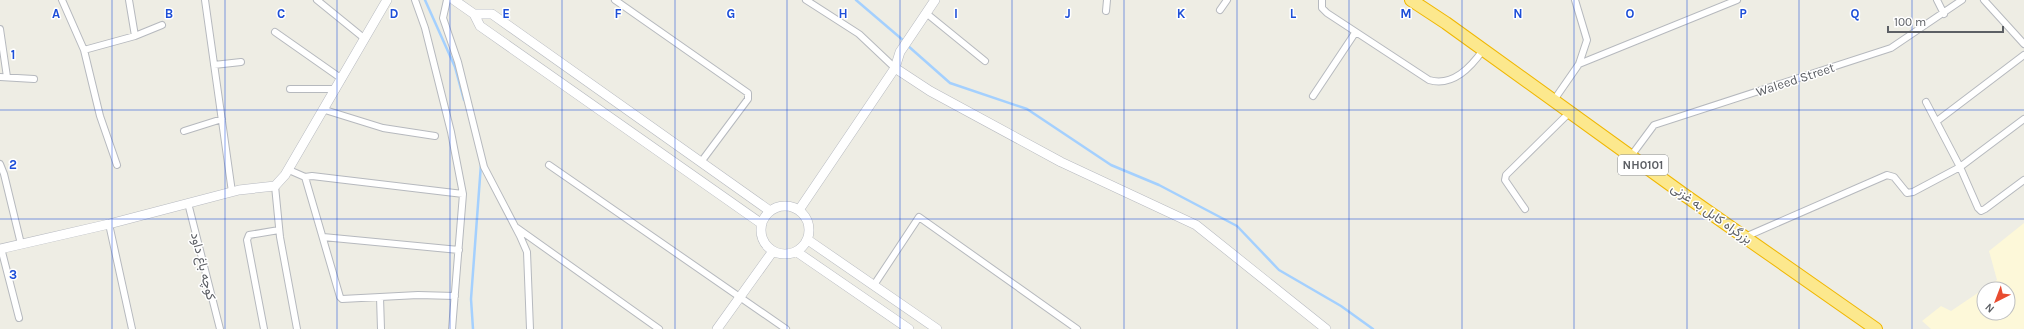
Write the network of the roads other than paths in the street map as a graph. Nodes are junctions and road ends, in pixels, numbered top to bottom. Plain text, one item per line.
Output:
1 (62, 0) edge
2 (129, 0) edge
3 (205, 0) edge
4 (317, 0) edge
5 (387, 0) edge
6 (415, 0) edge
7 (447, 0) edge
8 (454, 0) edge
9 (615, 0) edge
10 (806, 0) edge
11 (935, 0) edge
12 (1107, 0) edge
13 (1227, 0) edge
14 (1322, 0) edge
15 (1411, 0) edge
16 (1575, 0) edge
17 (1737, 0) edge
18 (1937, 0) edge
19 (1962, 0) edge
20 (1984, 0) edge
21 (1220, 10) dead end
22 (1106, 11) dead end
23 (474, 14) junction
24 (1944, 14) junction
25 (924, 16) junction
26 (162, 25) dead end
27 (0, 29) edge
28 (275, 32) dead end
29 (1355, 33) junction
30 (135, 36) junction
31 (365, 39) junction
32 (2024, 44) edge
33 (84, 50) junction
34 (1483, 50) junction
35 (2024, 55) edge
36 (985, 61) dead end
37 (241, 62) dead end
38 (1579, 64) junction
39 (214, 65) junction
40 (895, 68) junction
41 (7, 76) junction
42 (0, 77) edge
43 (34, 79) dead end
44 (342, 79) junction
45 (290, 89) dead end
46 (336, 89) junction
47 (1312, 96) dead end
48 (1554, 100) junction
49 (1926, 102) dead end
50 (325, 110) junction
51 (1570, 112) junction
52 (222, 119) junction
53 (2024, 119) edge
54 (1937, 121) junction
55 (184, 131) dead end
56 (435, 136) dead end
57 (1630, 156) junction
58 (701, 162) junction
59 (0, 164) edge
60 (117, 164) dead end
61 (549, 165) dead end
62 (1960, 167) junction
63 (289, 170) junction
64 (304, 177) junction
65 (2024, 180) edge
66 (275, 186) junction
67 (232, 192) junction
68 (463, 194) junction
69 (188, 203) junction
70 (1525, 209) dead end
71 (799, 210) junction
72 (770, 211) junction
73 (109, 224) junction
74 (762, 224) junction
75 (515, 226) junction
76 (279, 230) junction
77 (1745, 236) junction
78 (323, 237) junction
79 (808, 240) junction
80 (20, 244) junction
81 (1, 249) edge
82 (459, 250) junction
83 (773, 251) junction
84 (797, 252) junction
85 (874, 285) junction
86 (455, 296) junction
87 (380, 297) junction
88 (740, 297) junction
89 (20, 318) dead end
90 (132, 329) edge
91 (220, 329) edge
92 (264, 329) edge
93 (297, 329) edge
94 (381, 329) edge
95 (452, 329) edge
96 (530, 329) edge
97 (659, 329) edge
98 (717, 329) edge
99 (786, 329) edge
100 (909, 329) edge
101 (937, 329) edge
102 (1077, 329) edge
103 (1326, 329) edge
104 (1876, 329) edge

1 - 33 street
2 - 30 street
3 - 39 street
4 - 31 street
5 - 31 street
6 - 68 street
7 - 75 street
8 - 23 street
9 - 58 street
10 - 40 street
11 - 25 street
12 - 22 street
13 - 21 street
14 - 29 street
15 - 34 highway, بزرگراه کابل به غزنی / NH0101
16 - 38 street
17 - 38 street
18 - 24 street
19 - 24 street, Waleed Street
20 - 32 street
23 - 58 street
23 - 74 street
24 - 57 street, Waleed Street
25 - 36 street
25 - 40 street
26 - 30 street
27 - 41 street
28 - 44 street
29 - 34 street
29 - 47 street
30 - 33 street
31 - 44 street
33 - 60 street
34 - 48 highway, بزرگراه کابل به غزنی / NH0101
35 - 54 street
37 - 39 street
38 - 48 street
39 - 52 street
40 - 71 street
40 - 103 street
41 - 42 street
41 - 43 street
44 - 46 street
45 - 46 street
46 - 50 street
48 - 51 highway, بزرگراه کابل به غزنی / NH0101
49 - 54 street
50 - 56 street
50 - 63 street
51 - 57 highway, بزرگراه کابل به غزنی / NH0101
51 - 70 street
52 - 55 street
52 - 67 street
53 - 62 street
54 - 62 street
57 - 77 highway, بزرگراه کابل به غزنی / NH0101
58 - 72 street
59 - 80 street
61 - 88 street
62 - 65 street
62 - 77 street
63 - 64 street
63 - 66 street
64 - 68 street
64 - 78 street
66 - 67 street
66 - 76 street
67 - 69 street
68 - 82 street
69 - 73 street
69 - 91 street, کوچه باغ داود
71 - 72 street
71 - 79 street
72 - 74 street
73 - 80 street
73 - 90 street
74 - 83 street
75 - 96 street
75 - 97 street
76 - 92 street
76 - 93 street
77 - 104 highway, بزرگراه کابل به غزنی / NH0101
78 - 82 street
78 - 87 street
79 - 84 street
79 - 85 street
80 - 81 street
81 - 89 street
82 - 86 street
83 - 84 street
83 - 88 street
84 - 100 street
85 - 101 street
85 - 102 street
86 - 87 street
86 - 95 street
87 - 94 street
88 - 98 street
88 - 99 street

